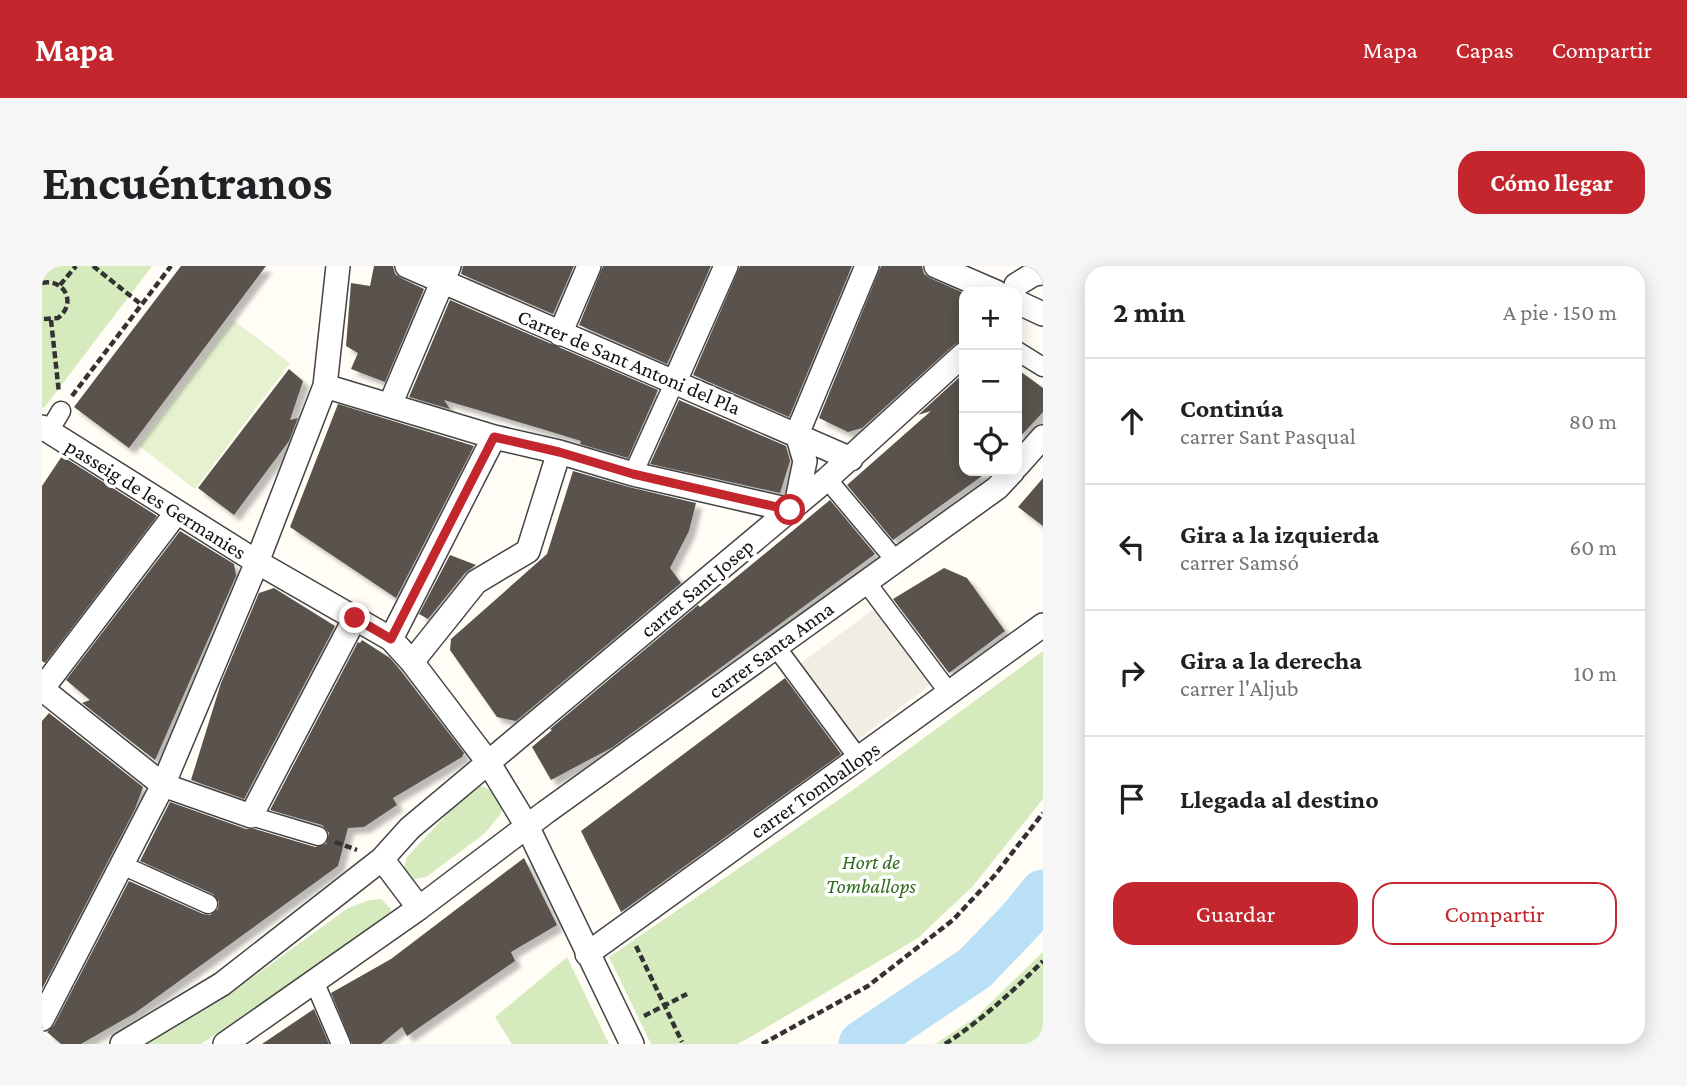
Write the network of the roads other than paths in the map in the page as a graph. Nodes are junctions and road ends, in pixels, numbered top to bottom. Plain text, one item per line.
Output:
1 (338, 266) edge
2 (407, 266) edge
3 (589, 266) edge
4 (726, 266) edge
5 (867, 266) edge
6 (936, 266) edge
7 (1043, 273) edge
8 (445, 274) edge
9 (1013, 287) edge
10 (1022, 295) edge
11 (1043, 314) edge
12 (560, 334) junction
13 (1022, 354) edge
14 (959, 359) edge
15 (1043, 367) edge
16 (675, 381) junction
17 (325, 386) junction
18 (390, 405) junction
19 (61, 411) road end
20 (44, 433) edge
21 (797, 434) junction
22 (494, 437) junction
23 (1043, 437) edge
24 (559, 452) junction
25 (851, 459) junction
26 (1022, 460) edge
27 (633, 474) junction
28 (1008, 476) edge
29 (827, 479) junction
30 (793, 507) junction
31 (177, 512) junction
32 (896, 561) junction
33 (257, 562) junction
34 (866, 582) junction
35 (355, 618) junction
36 (1043, 625) edge
37 (391, 639) junction
38 (776, 647) junction
39 (412, 662) junction
40 (42, 689) edge
41 (950, 694) junction
42 (859, 759) junction
43 (488, 762) junction
44 (163, 785) junction
45 (251, 816) junction
46 (527, 826) junction
47 (318, 836) road end
48 (382, 859) junction
49 (122, 865) junction
50 (208, 904) dead end
51 (419, 908) junction
52 (587, 954) junction
53 (314, 981) junction
54 (42, 1019) edge
55 (627, 1035) edge
56 (122, 1044) edge
57 (225, 1044) edge
58 (341, 1044) edge

1 - 17 street, passeig de les Germanies
2 - 8 street, Carrer de Sant Antoni del Pla
3 - 12 street
4 - 16 street
5 - 21 street
6 - 9 street
7 - 9 street
8 - 12 street, Carrer de Sant Antoni del Pla
8 - 18 street
10 - 11 street
12 - 16 street, Carrer de Sant Antoni del Pla
13 - 15 street
14 - 25 street, carrer Sant Josep
16 - 21 street, Carrer de Sant Antoni del Pla
16 - 27 street
17 - 18 street
17 - 33 street, passeig de les Germanies
18 - 22 street
19 - 20 street
20 - 31 street, passeig de les Germanies
21 - 25 street, Carrer de Sant Antoni del Pla
21 - 30 street
22 - 24 street
22 - 37 street
23 - 26 street
24 - 27 street
24 - 39 street
25 - 29 street, carrer Sant Josep
27 - 30 street
28 - 32 street, carrer Santa Anna
29 - 30 street, carrer Sant Josep
29 - 32 street
30 - 43 street, carrer Sant Josep
31 - 33 street, passeig de les Germanies
31 - 40 street
32 - 34 street, carrer Santa Anna
33 - 35 street
33 - 44 street
34 - 38 street, carrer Santa Anna
34 - 41 street
35 - 37 street
35 - 45 street
36 - 41 street, carrer Tomballops
37 - 39 street
38 - 42 street
38 - 46 street, carrer Santa Anna
39 - 43 street
40 - 44 street
41 - 42 street, carrer Tomballops
42 - 52 street, carrer Tomballops
43 - 46 street
43 - 48 street, carrer Sant Josep
44 - 45 street
44 - 49 street
45 - 47 street
46 - 51 street, carrer Santa Anna
46 - 52 street
48 - 51 street
48 - 56 street, carrer Sant Josep
49 - 50 street
49 - 54 street
51 - 53 street, carrer Santa Anna
52 - 55 street
53 - 57 street, carrer Santa Anna
53 - 58 street

